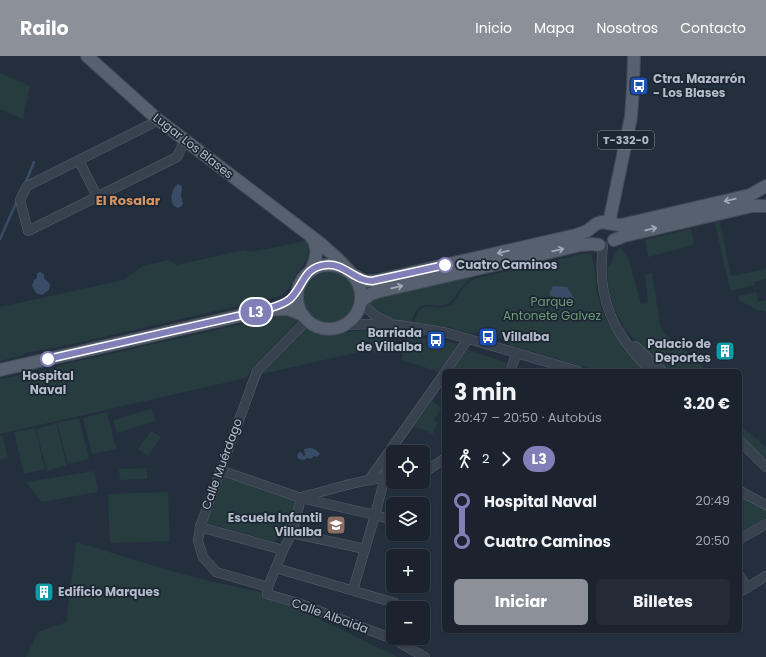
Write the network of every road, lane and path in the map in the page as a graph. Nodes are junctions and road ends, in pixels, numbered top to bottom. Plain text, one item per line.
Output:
1 (87, 56) edge
2 (634, 56) edge
3 (156, 118) junction
4 (185, 140) junction
5 (79, 161) junction
6 (766, 186) edge
7 (97, 196) junction
8 (766, 206) edge
9 (609, 223) junction
10 (594, 226) junction
11 (304, 231) junction
12 (614, 240) junction
13 (601, 246) junction
14 (311, 270) junction
15 (351, 274) junction
16 (298, 288) junction
17 (361, 300) junction
18 (264, 310) junction
19 (610, 314) junction
20 (305, 317) junction
21 (344, 325) junction
22 (399, 325) junction
23 (468, 339) junction
24 (517, 353) junction
25 (447, 369) edge
26 (511, 369) edge
27 (571, 369) edge
28 (650, 369) edge
29 (660, 369) edge
30 (0, 370) edge
31 (442, 377) edge
32 (742, 444) edge
33 (393, 445) edge
34 (742, 450) edge
35 (386, 456) edge
36 (442, 460) edge
37 (430, 468) edge
38 (766, 468) edge
39 (220, 470) junction
40 (386, 478) edge
41 (369, 480) junction
42 (386, 484) edge
43 (742, 492) edge
44 (302, 498) junction
45 (766, 505) edge
46 (375, 515) junction
47 (386, 518) edge
48 (766, 524) edge
49 (200, 527) junction
50 (292, 533) junction
51 (742, 538) edge
52 (366, 549) junction
53 (283, 550) junction
54 (276, 568) junction
55 (766, 576) edge
56 (268, 590) junction
57 (353, 590) junction
58 (744, 590) edge
59 (389, 601) edge
60 (425, 657) edge

1 - 3 main road, Lugar Los Blases
2 - 9 main road, T-332-0
3 - 4 main road, Lugar Los Blases
3 - 5 street
4 - 7 street
4 - 11 main road, Lugar Los Blases
5 - 7 street
5 - 7 street
6 -> 9 main road
12 -> 8 main road
9 - 10 main road
9 - 12 main road
10 - 13 main road
10 -> 15 main road
11 - 14 main road, Lugar Los Blases
11 - 15 main road, Lugar Los Blases
12 - 13 main road
17 -> 13 main road
13 - 19 street
14 - 15 main road
14 - 16 main road
15 - 17 main road
16 - 18 main road
16 - 20 main road
17 - 21 main road
17 - 22 street
18 - 20 main road
18 - 30 main road
19 - 28 street
19 - 29 street
20 - 21 main road
20 - 39 street, Calle Muérdago
21 - 22 street
22 - 23 street
23 - 24 street
23 - 25 street
24 - 26 street
24 - 27 street
31 - 33 street
32 - 38 street
34 - 38 street
35 - 41 street
36 - 37 street
39 - 44 street
39 - 49 street, Calle Muérdago
40 - 41 street
41 - 44 street
42 - 46 street
43 - 45 street
44 - 46 street
44 - 50 street
46 - 47 street
46 - 52 street
48 - 51 street
49 - 53 street
49 - 56 street, Calle Muérdago
50 - 52 street
50 - 53 street
52 - 57 street
53 - 54 street
54 - 56 street
54 - 57 street
55 - 58 street
56 - 60 street, Calle Albaida
57 - 59 street

